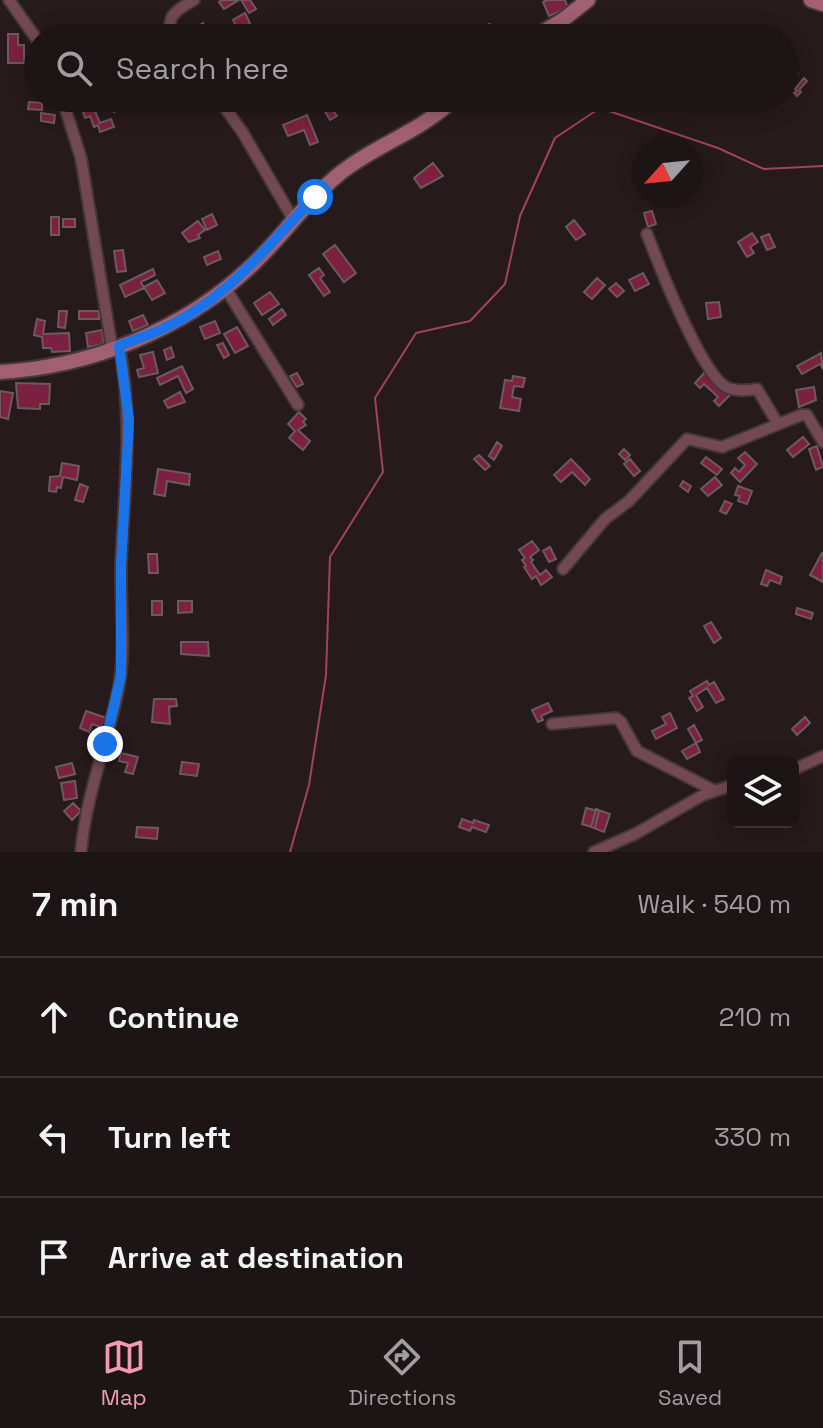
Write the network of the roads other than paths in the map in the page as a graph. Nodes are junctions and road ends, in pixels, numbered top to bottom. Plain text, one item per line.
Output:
1 (9, 0) edge
2 (194, 0) edge
3 (588, 0) edge
4 (811, 0) edge
5 (823, 4) edge
6 (26, 24) edge
7 (169, 24) edge
8 (556, 24) edge
9 (66, 112) edge
10 (228, 112) edge
11 (438, 112) edge
12 (293, 219) junction
13 (647, 234) dead end
14 (226, 289) junction
15 (116, 347) junction
16 (0, 372) edge
17 (298, 405) dead end
18 (778, 424) junction
19 (823, 442) edge
20 (563, 569) dead end
21 (552, 724) dead end
22 (823, 756) edge
23 (799, 767) edge
24 (727, 787) edge
25 (715, 791) junction
26 (81, 852) edge
27 (594, 852) edge

1 - 6 street
2 - 7 street
3 - 8 street
4 - 5 street
9 - 15 street
10 - 12 street
11 - 12 street
12 - 14 street
13 - 18 street
14 - 15 street
14 - 17 street
15 - 16 street
15 - 26 street
18 - 19 street
18 - 20 street
21 - 25 street
22 - 23 street
24 - 25 street
25 - 27 street

